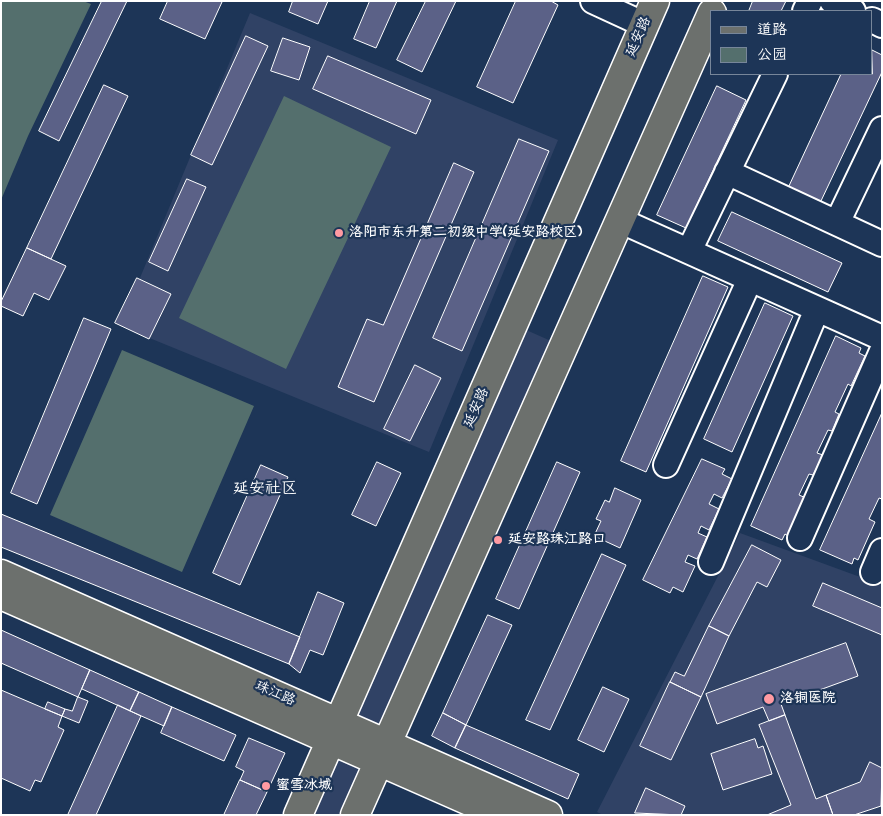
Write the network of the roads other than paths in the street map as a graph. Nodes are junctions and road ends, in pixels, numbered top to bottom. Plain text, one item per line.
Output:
1 (593, 1) edge
2 (832, 1) edge
3 (851, 10) edge
4 (650, 13) edge
5 (710, 16) edge
6 (775, 75) edge
7 (882, 129) edge
8 (727, 172) junction
9 (619, 220) junction
10 (837, 223) junction
11 (882, 244) edge
12 (689, 251) junction
13 (750, 279) junction
14 (817, 309) junction
15 (882, 338) edge
16 (882, 351) edge
17 (666, 465) dead end
18 (800, 538) dead end
19 (711, 562) dead end
20 (1, 574) edge
21 (1, 595) edge
22 (336, 731) junction
23 (383, 751) junction
24 (298, 815) edge
25 (355, 815) edge
26 (501, 815) edge
27 (548, 815) edge

1 - 4 street
2 - 3 street
4 - 22 main road, 延安路
5 - 9 main road
6 - 8 street
7 - 10 street
8 - 10 street
8 - 12 street
9 - 12 street
9 - 23 main road
10 - 11 street
12 - 13 street
13 - 14 street
13 - 17 street
14 - 15 street
14 - 19 street
16 - 18 street
20 - 22 main road, 珠江路
21 - 22 main road, 珠江路
22 - 23 main road, 珠江路
22 - 24 main road, 延安路
23 - 25 main road
23 - 26 main road, 珠江路
23 - 27 main road, 珠江路

